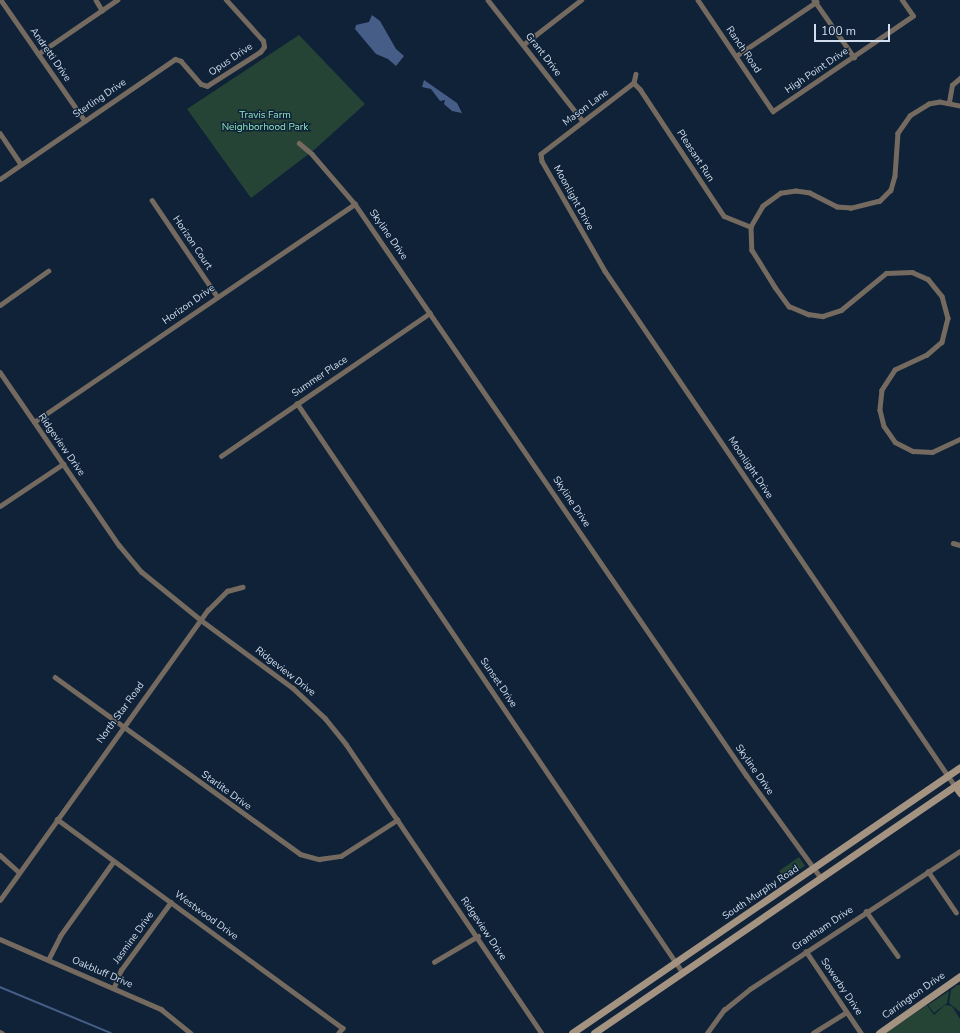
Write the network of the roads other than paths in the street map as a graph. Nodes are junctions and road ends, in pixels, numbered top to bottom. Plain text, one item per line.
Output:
1 (1, 0) edge
2 (96, 0) edge
3 (117, 0) edge
4 (226, 0) edge
5 (488, 0) edge
6 (581, 0) edge
7 (699, 0) edge
8 (902, 0) edge
9 (815, 1) edge
10 (102, 10) junction
11 (524, 44) junction
12 (38, 54) junction
13 (736, 56) junction
14 (854, 57) junction
15 (636, 74) dead end
16 (960, 78) edge
17 (634, 83) junction
18 (208, 86) joint
19 (949, 102) junction
20 (960, 106) edge
21 (773, 111) joint
22 (85, 120) junction
23 (583, 120) junction
24 (0, 132) edge
25 (299, 143) dead end
26 (541, 154) joint
27 (21, 164) junction
28 (0, 179) edge
29 (152, 200) dead end
30 (356, 204) junction
31 (751, 227) junction
32 (48, 271) dead end
33 (217, 296) junction
34 (0, 305) edge
35 (430, 313) junction
36 (0, 372) edge
37 (297, 403) junction
38 (34, 422) junction
39 (960, 439) edge
40 (221, 456) dead end
41 (63, 464) junction
42 (0, 506) edge
43 (953, 543) dead end
44 (960, 545) edge
45 (242, 587) dead end
46 (201, 620) junction
47 (55, 677) dead end
48 (122, 726) junction
49 (960, 768) edge
50 (949, 775) junction
51 (958, 784) edge
52 (960, 793) edge
53 (57, 819) junction
54 (397, 820) junction
55 (960, 851) edge
56 (0, 855) edge
57 (113, 862) junction
58 (815, 869) junction
59 (928, 871) junction
60 (18, 872) junction
61 (821, 878) junction
62 (0, 900) edge
63 (171, 902) junction
64 (866, 911) junction
65 (956, 912) dead end
66 (478, 936) junction
67 (0, 939) edge
68 (806, 951) junction
69 (898, 956) dead end
70 (48, 960) junction
71 (434, 962) dead end
72 (676, 962) junction
73 (683, 973) junction
74 (960, 976) edge
75 (114, 987) junction
76 (846, 1012) junction
77 (191, 1033) edge
78 (339, 1033) edge
79 (542, 1033) edge
80 (572, 1033) edge
81 (594, 1033) edge
82 (707, 1033) edge
83 (813, 1033) edge
84 (861, 1033) edge
85 (879, 1033) edge

1 - 12 street, Andretti Drive
2 - 10 street
3 - 10 street
4 - 18 street, Opus Drive
5 - 11 street, Grant Drive
6 - 11 street
7 - 13 street, Ranch Road
8 - 14 street, High Point Drive
9 - 13 street
9 - 14 street
10 - 12 street
11 - 23 street, Grant Drive
12 - 22 street, Andretti Drive
13 - 21 street, Ranch Road
14 - 21 street, High Point Drive
15 - 17 street
16 - 19 street
17 - 23 street, Mason Lane
17 - 31 street, Pleasant Run
18 - 22 street, Sterling Drive
19 - 20 street
19 - 31 street
22 - 27 street, Sterling Drive
23 - 26 street, Mason Lane
24 - 27 street
25 - 30 street, Skyline Drive
26 - 50 street, Moonlight Drive
27 - 28 street, Sterling Drive
29 - 33 street, Horizon Court
30 - 33 street, Horizon Drive
30 - 35 street, Skyline Drive
31 - 39 street
32 - 34 street
33 - 38 street, Horizon Drive
35 - 37 street, Summer Place
35 - 58 street, Skyline Drive
36 - 38 street, Ridgeview Drive
37 - 40 street, Summer Place
37 - 72 street, Sunset Drive
38 - 41 street, Ridgeview Drive
41 - 42 street
41 - 46 street, Ridgeview Drive
43 - 44 street
45 - 46 street, North Star Road
46 - 48 street, North Star Road
46 - 54 street, Ridgeview Drive
47 - 48 street, Starlite Drive
48 - 53 street, North Star Road
48 - 54 street, Starlite Drive
49 - 50 main road, South Murphy Road
50 - 51 street, Moonlight Drive
50 - 58 main road, South Murphy Road
51 - 52 main road
51 - 61 main road
53 - 57 street, Westwood Drive
53 - 60 street, North Star Road
54 - 66 street, Ridgeview Drive
55 - 59 street, Grantham Drive
56 - 60 street
57 - 63 street, Westwood Drive
57 - 70 street
58 - 61 street, Skyline Drive
58 - 72 main road, South Murphy Road
59 - 64 street, Grantham Drive
59 - 65 street
60 - 62 street, North Star Road
61 - 73 main road
63 - 75 street, Jasmine Drive
63 - 78 street, Westwood Drive
64 - 68 street, Grantham Drive
64 - 69 street
66 - 71 street
66 - 79 street, Ridgeview Drive
67 - 70 street, Oakbluff Drive
68 - 76 street, Sowerby Drive
68 - 82 street, Grantham Drive
70 - 75 street, Oakbluff Drive
72 - 73 street, Sunset Drive
72 - 80 main road, South Murphy Road
73 - 81 main road
74 - 85 main road, Carrington Drive
75 - 77 street, Oakbluff Drive
76 - 83 street
76 - 84 street, Sowerby Drive

